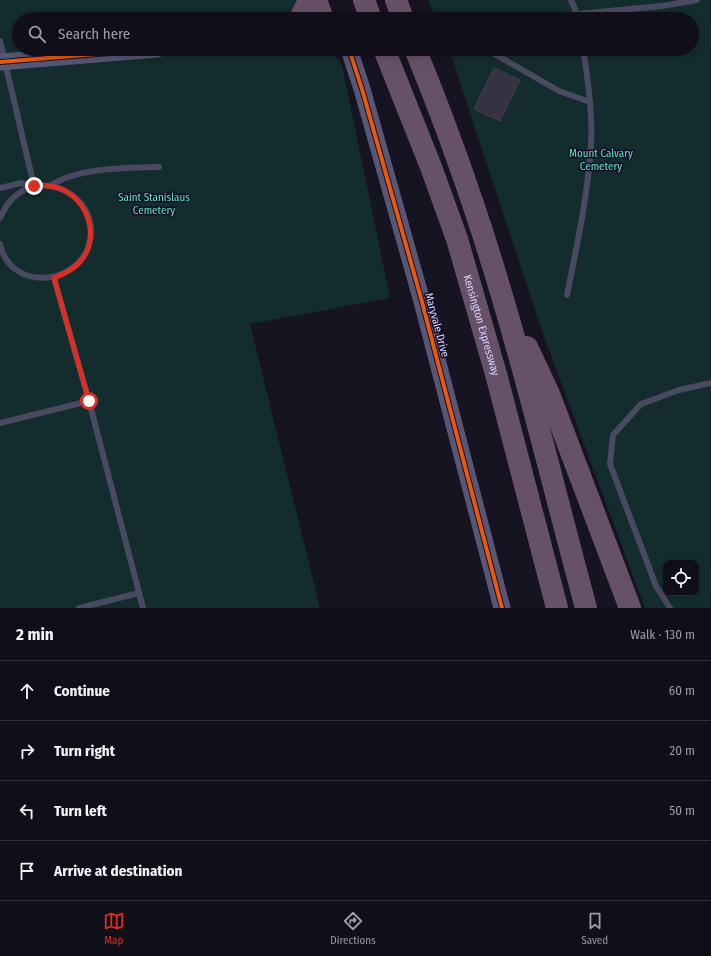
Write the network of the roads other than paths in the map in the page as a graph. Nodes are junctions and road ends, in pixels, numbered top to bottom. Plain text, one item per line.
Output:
1 (310, 0) edge
2 (316, 0) edge
3 (364, 0) edge
4 (396, 0) edge
5 (571, 0) edge
6 (697, 0) edge
7 (304, 12) edge
8 (320, 12) edge
9 (368, 12) edge
10 (400, 12) edge
11 (576, 12) edge
12 (613, 12) edge
13 (0, 41) edge
14 (67, 56) edge
15 (351, 56) edge
16 (387, 56) edge
17 (418, 56) edge
18 (498, 56) edge
19 (584, 56) edge
20 (2, 61) edge
21 (590, 102) junction
22 (159, 167) dead end
23 (34, 186) junction
24 (50, 186) junction
25 (0, 188) edge
26 (0, 218) edge
27 (0, 244) edge
28 (54, 278) junction
29 (499, 286) junction
30 (567, 295) dead end
31 (711, 382) edge
32 (89, 401) junction
33 (0, 423) edge
34 (139, 593) junction
35 (79, 608) edge
36 (143, 608) edge
37 (502, 608) edge
38 (556, 608) edge
39 (586, 608) edge
40 (630, 608) edge
41 (670, 608) edge

1 - 7 highway
2 - 8 highway
3 - 9 highway
4 - 10 highway
5 - 11 lane
6 - 12 lane
13 - 20 lane
14 - 20 street
15 - 37 street, Maryvale Drive
16 - 38 highway, Kensington Expressway
17 - 29 highway
18 - 21 lane
19 - 21 lane
20 - 23 lane
21 - 30 lane
22 - 24 lane
23 - 24 lane
23 - 25 lane
23 - 26 lane
24 - 28 lane
27 - 28 lane
28 - 32 lane
29 - 39 highway
29 - 40 highway
31 - 41 lane
32 - 33 lane
32 - 34 lane
34 - 35 lane
34 - 36 lane

